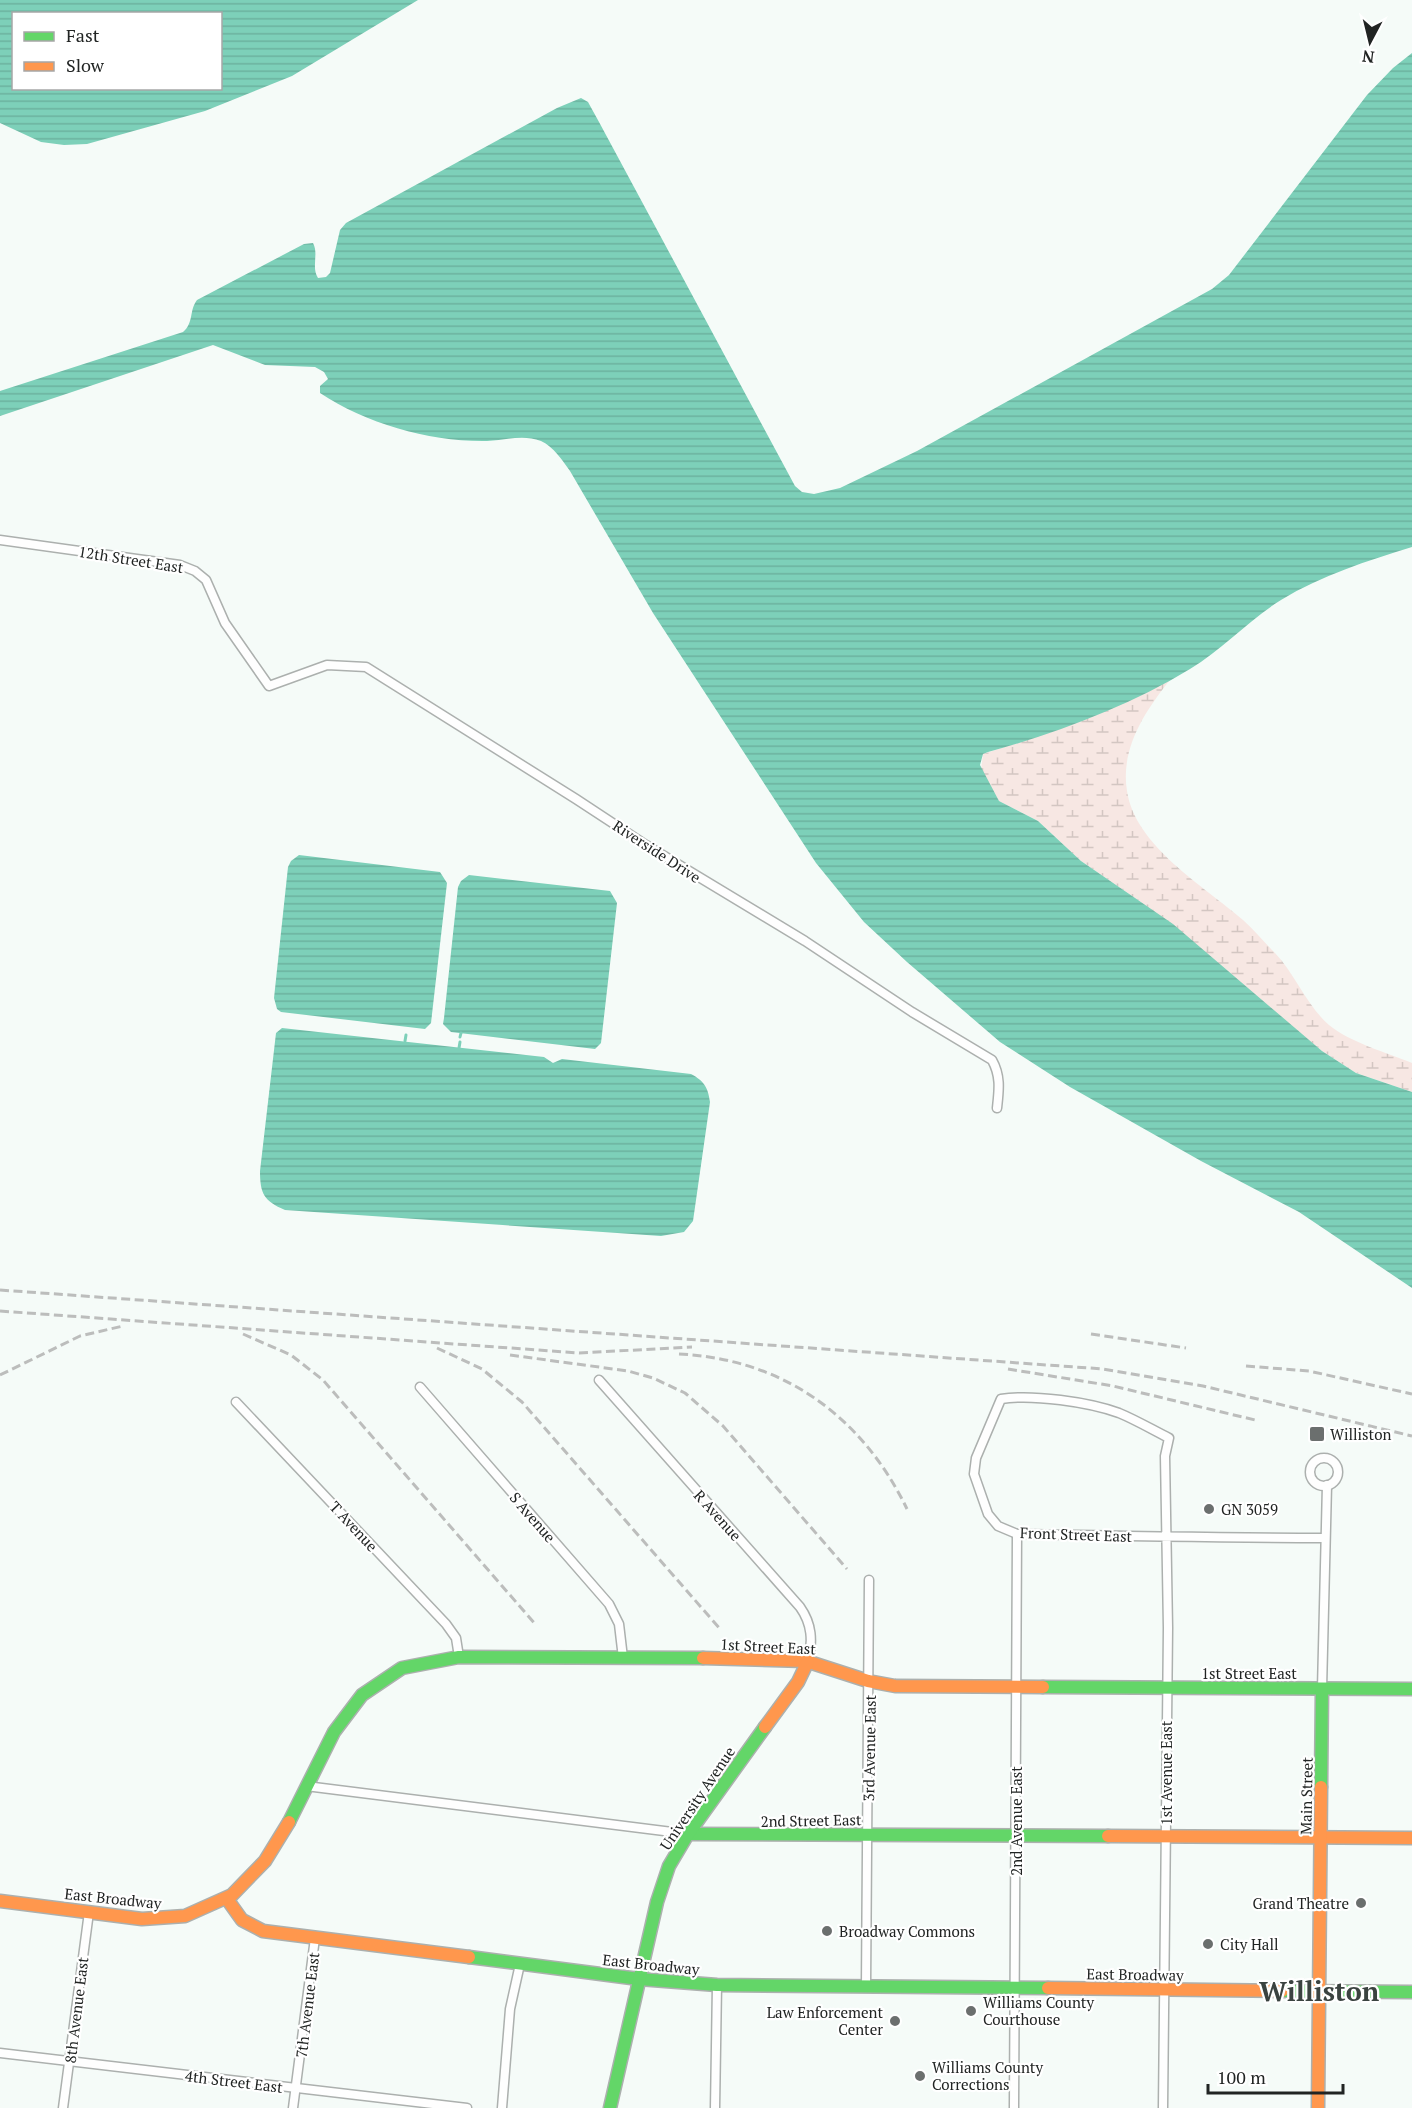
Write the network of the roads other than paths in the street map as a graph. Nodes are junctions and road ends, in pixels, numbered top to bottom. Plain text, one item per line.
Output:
1 (0, 540) edge
2 (269, 686) joint
3 (997, 1108) dead end
4 (599, 1380) dead end
5 (420, 1387) dead end
6 (236, 1402) dead end
7 (1169, 1438) joint
8 (1328, 1485) dead end
9 (1017, 1534) junction
10 (1167, 1537) junction
11 (1324, 1538) junction
12 (869, 1580) dead end
13 (459, 1657) junction
14 (624, 1658) junction
15 (808, 1660) junction
16 (870, 1683) junction
17 (1017, 1687) junction
18 (1167, 1688) junction
19 (1322, 1689) junction
20 (1412, 1689) edge
21 (306, 1786) junction
22 (688, 1834) junction
23 (867, 1834) junction
24 (1016, 1835) junction
25 (1166, 1836) junction
26 (1320, 1837) junction
27 (1412, 1838) edge
28 (227, 1899) junction
29 (0, 1901) edge
30 (89, 1912) junction
31 (315, 1938) junction
32 (520, 1964) junction
33 (639, 1979) junction
34 (717, 1985) junction
35 (866, 1987) junction
36 (1014, 1988) junction
37 (1164, 1990) junction
38 (1319, 1991) junction
39 (1412, 1992) edge
40 (0, 2053) edge
41 (69, 2061) junction
42 (296, 2088) junction
43 (63, 2108) edge
44 (293, 2108) edge
45 (467, 2108) edge
46 (502, 2108) edge
47 (610, 2108) edge
48 (715, 2108) edge
49 (1014, 2108) edge
50 (1163, 2108) edge
51 (1318, 2108) edge

1 - 2 street, 12th Street East
2 - 3 street, Riverside Drive
4 - 15 street, R Avenue
5 - 14 street, S Avenue
6 - 13 street, T Avenue
7 - 9 street, Front Street East
7 - 10 street, 1st Avenue East
8 - 11 street, Main Street
9 - 10 street, Front Street East
9 - 17 street, 2nd Avenue East
10 - 11 street, Front Street East
10 - 18 street, 1st Avenue East
11 - 19 street, Main Street
12 - 16 street, 3rd Avenue East
13 - 14 main road, 1st Street East
13 - 21 main road, 1st Street East
14 - 15 main road, 1st Street East
15 - 16 main road, 1st Street East
15 - 22 main road, University Avenue
16 - 17 main road, 1st Street East
16 - 23 street, 3rd Avenue East
17 - 18 main road, 1st Street East
17 - 24 street, 2nd Avenue East
18 - 19 main road, 1st Street East
18 - 25 street, 1st Avenue East
19 - 20 main road, 1st Street East
19 - 26 main road, Main Street
21 - 22 street, 2nd Street East
21 - 28 main road, 1st Street East
22 - 23 main road, 2nd Street East
22 - 33 main road, University Avenue
23 - 24 main road, 2nd Street East
23 - 35 street, 3rd Avenue East
24 - 25 main road, 2nd Street East
24 - 36 street, 2nd Avenue East
25 - 26 main road, 2nd Street East
25 - 37 street, 1st Avenue East
26 - 27 main road, 2nd Street East
26 - 38 main road, Main Street
28 - 30 main road, East Broadway
28 - 31 main road, East Broadway
29 - 30 main road, East Broadway
30 - 41 street, 8th Avenue East
31 - 32 main road, East Broadway
31 - 42 street, 7th Avenue East
32 - 33 main road, East Broadway
32 - 46 street
33 - 34 main road, East Broadway
33 - 47 main road, University Avenue
34 - 35 main road, East Broadway
34 - 48 street
35 - 36 main road, East Broadway
36 - 37 main road, East Broadway
36 - 49 street, 2nd Avenue East
37 - 38 main road, East Broadway
37 - 50 street, 1st Avenue East
38 - 39 main road, East Broadway
38 - 51 main road, Main Street
40 - 41 street, 4th Street East
41 - 42 street, 4th Street East
41 - 43 street, 8th Avenue East
42 - 44 street, 7th Avenue East
42 - 45 street, 4th Street East

